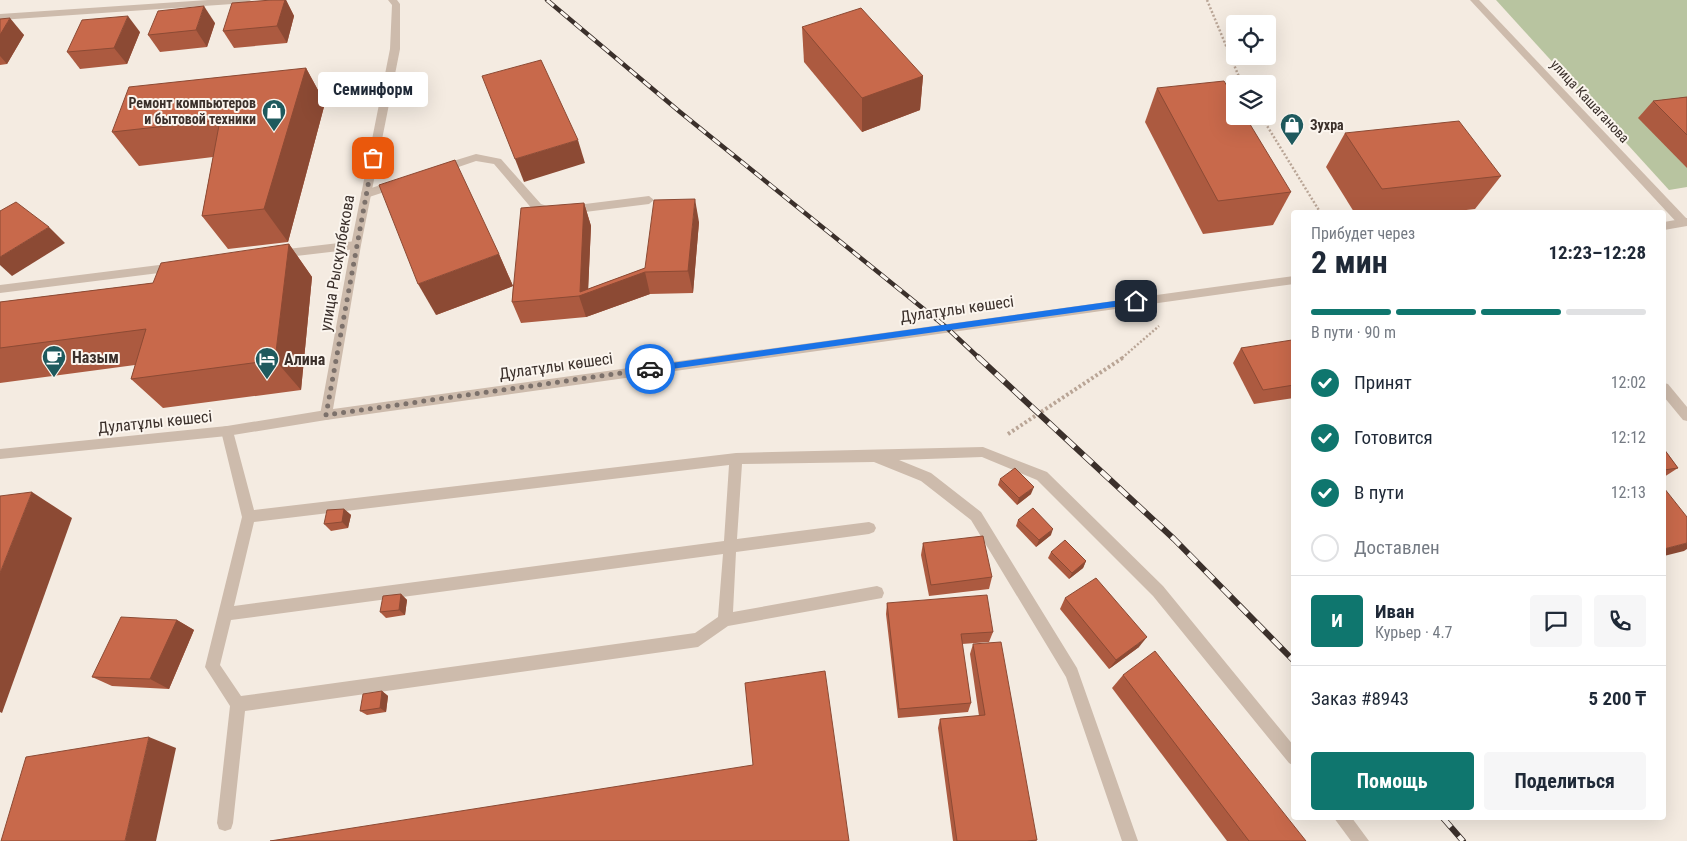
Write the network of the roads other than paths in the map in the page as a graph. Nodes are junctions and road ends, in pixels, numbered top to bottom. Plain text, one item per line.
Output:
1 (247, 0) edge
2 (392, 0) edge
3 (1474, 0) edge
4 (0, 17) edge
5 (430, 173) edge
6 (402, 182) edge
7 (366, 194) junction
8 (649, 200) dead end
9 (1685, 222) edge
10 (1666, 226) edge
11 (356, 245) junction
12 (267, 256) edge
13 (188, 266) edge
14 (1291, 280) edge
15 (0, 289) edge
16 (1666, 390) edge
17 (326, 415) junction
18 (1687, 416) edge
19 (227, 431) junction
20 (0, 454) edge
21 (875, 456) junction
22 (736, 459) junction
23 (249, 517) junction
24 (868, 528) dead end
25 (730, 548) junction
26 (877, 593) dead end
27 (226, 614) junction
28 (725, 620) junction
29 (238, 704) junction
30 (1291, 754) edge
31 (1344, 820) edge
32 (224, 823) dead end
33 (1130, 841) edge
34 (1362, 841) edge

1 - 4 street
2 - 7 street, улица Рыскулбекова
3 - 9 street, улица Кашаганова
5 - 8 street
6 - 7 street
7 - 11 street, улица Рыскулбекова
9 - 10 street
11 - 12 street
11 - 17 street, улица Рыскулбекова
13 - 15 street
14 - 17 street, Дулатұлы көшесі
16 - 18 street
17 - 19 street, Дулатұлы көшесі
19 - 20 street, Дулатұлы көшесі
19 - 23 street
21 - 22 street
21 - 30 street
21 - 33 street
22 - 23 street
22 - 25 street
23 - 27 street
24 - 25 street
25 - 27 street
25 - 28 street
26 - 28 street
27 - 29 street
28 - 29 street
29 - 32 street
31 - 34 street

